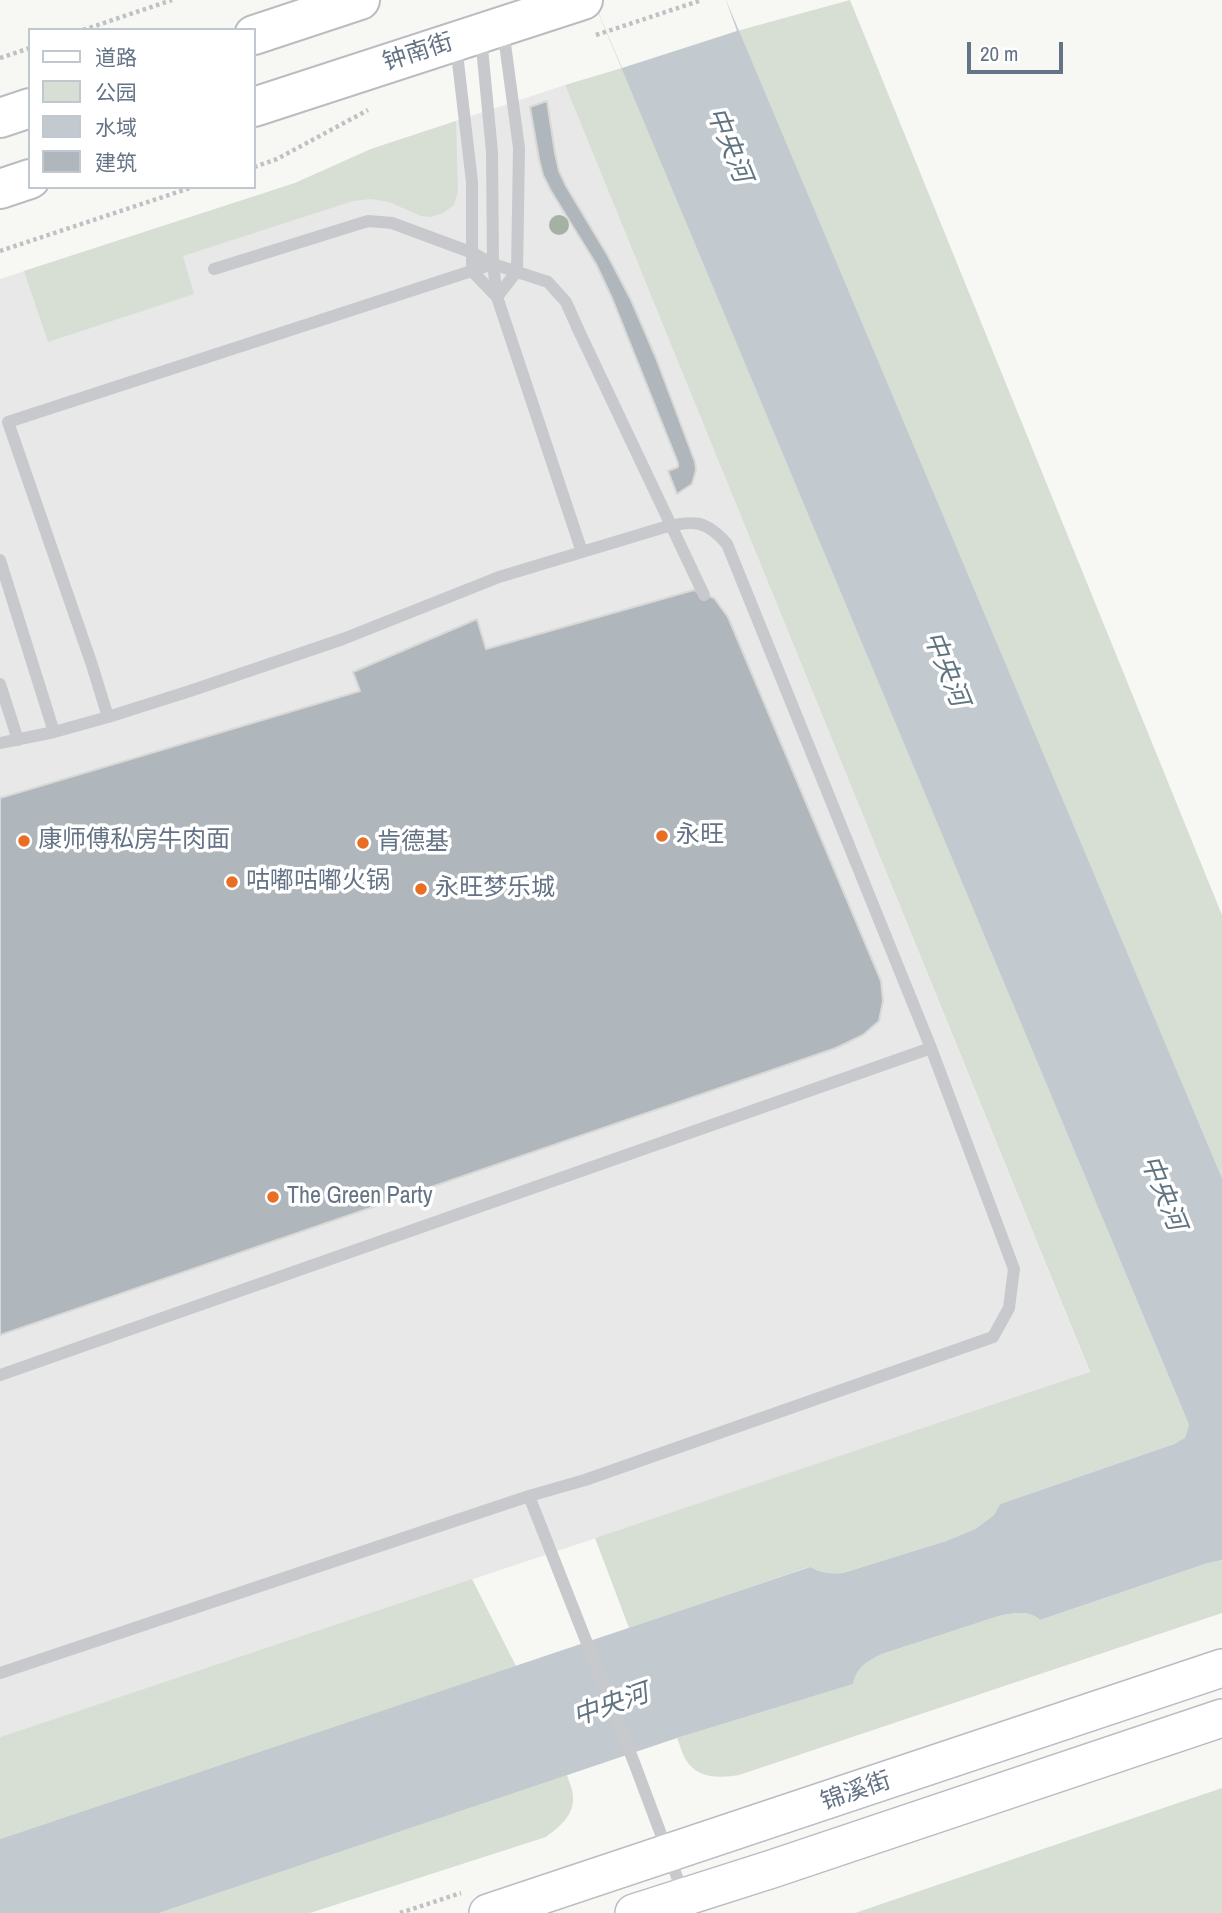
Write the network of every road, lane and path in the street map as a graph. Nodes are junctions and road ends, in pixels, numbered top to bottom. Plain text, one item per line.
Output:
1 (172, 0) edge
2 (360, 0) edge
3 (583, 0) edge
4 (702, 0) edge
5 (89, 28) edge
6 (256, 34) edge
7 (480, 34) junction
8 (594, 36) dead end
9 (28, 49) edge
10 (0, 58) edge
11 (256, 106) edge
12 (380, 106) dead end
13 (28, 109) edge
14 (0, 118) edge
15 (256, 166) edge
16 (28, 180) edge
17 (0, 189) edge
18 (187, 189) edge
19 (0, 251) edge
20 (472, 253) junction
21 (493, 264) junction
22 (214, 269) dead end
23 (472, 271) junction
24 (517, 271) junction
25 (497, 297) junction
26 (582, 552) junction
27 (0, 561) edge
28 (704, 594) dead end
29 (0, 684) edge
30 (108, 717) junction
31 (54, 732) junction
32 (18, 740) junction
33 (0, 743) edge
34 (931, 1048) junction
35 (0, 1375) edge
36 (528, 1496) junction
37 (1222, 1668) edge
38 (0, 1673) edge
39 (1222, 1718) edge
40 (670, 1853) junction
41 (687, 1905) edge
42 (488, 1913) edge
43 (634, 1913) edge

1 - 5 path
2 - 6 main road
3 - 7 main road, 钟南街
4 - 8 path
7 - 11 main road, 钟南街
7 - 20 lane
7 - 21 lane
7 - 24 lane
9 - 10 path
12 - 15 path
13 - 14 main road
16 - 17 main road
18 - 19 path
20 - 21 lane
20 - 22 lane
20 - 23 lane
21 - 23 lane
21 - 24 lane
21 - 25 lane
23 - 25 lane
23 - 30 lane
24 - 25 lane
24 - 28 lane, bridge
25 - 26 lane
26 - 30 lane
26 - 34 lane
27 - 31 lane
29 - 32 lane
30 - 31 lane
31 - 32 lane
32 - 33 lane
34 - 35 lane
34 - 36 lane
36 - 38 lane
36 - 40 lane
37 - 40 main road, 锦溪街
39 - 41 main road, 锦溪街
40 - 41 lane
40 - 42 main road, 锦溪街
41 - 43 main road, 锦溪街

